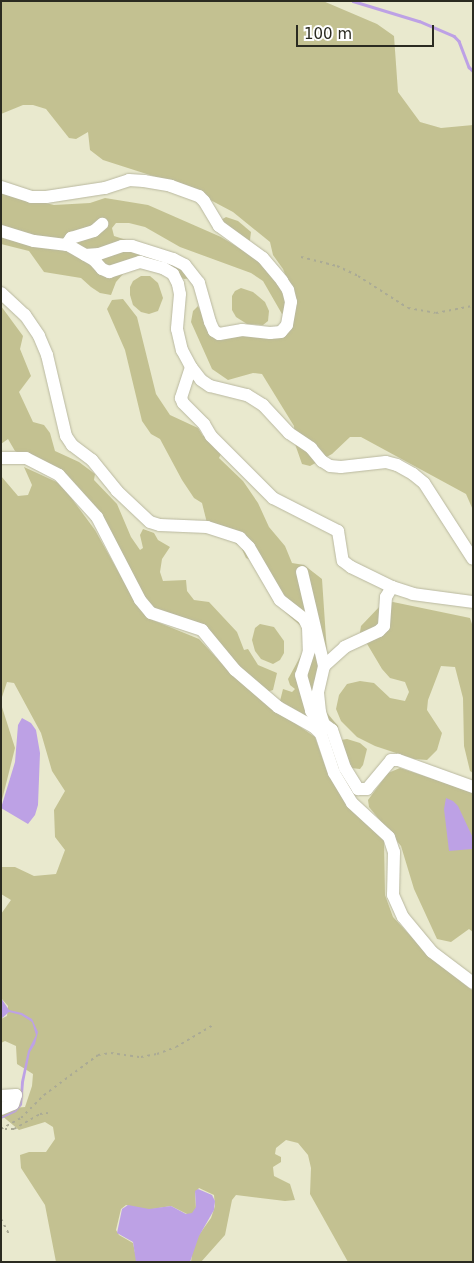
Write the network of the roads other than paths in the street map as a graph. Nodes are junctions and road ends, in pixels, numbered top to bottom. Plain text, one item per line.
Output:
1 (1, 187) edge
2 (102, 224) dead end
3 (1, 231) edge
4 (66, 245) junction
5 (99, 259) junction
6 (1, 293) edge
7 (191, 367) junction
8 (1, 458) edge
9 (473, 559) edge
10 (302, 572) dead end
11 (392, 587) junction
12 (473, 602) edge
13 (324, 666) junction
14 (324, 724) junction
15 (473, 787) edge
16 (473, 984) edge
17 (1, 1096) edge
18 (1, 1109) edge

1 - 5 street
2 - 4 street
3 - 4 street
4 - 5 street
5 - 7 street
6 - 14 street
7 - 9 street
7 - 11 street
8 - 16 street
10 - 13 street
11 - 12 street
11 - 13 street
13 - 14 street
14 - 15 street
17 - 18 street

